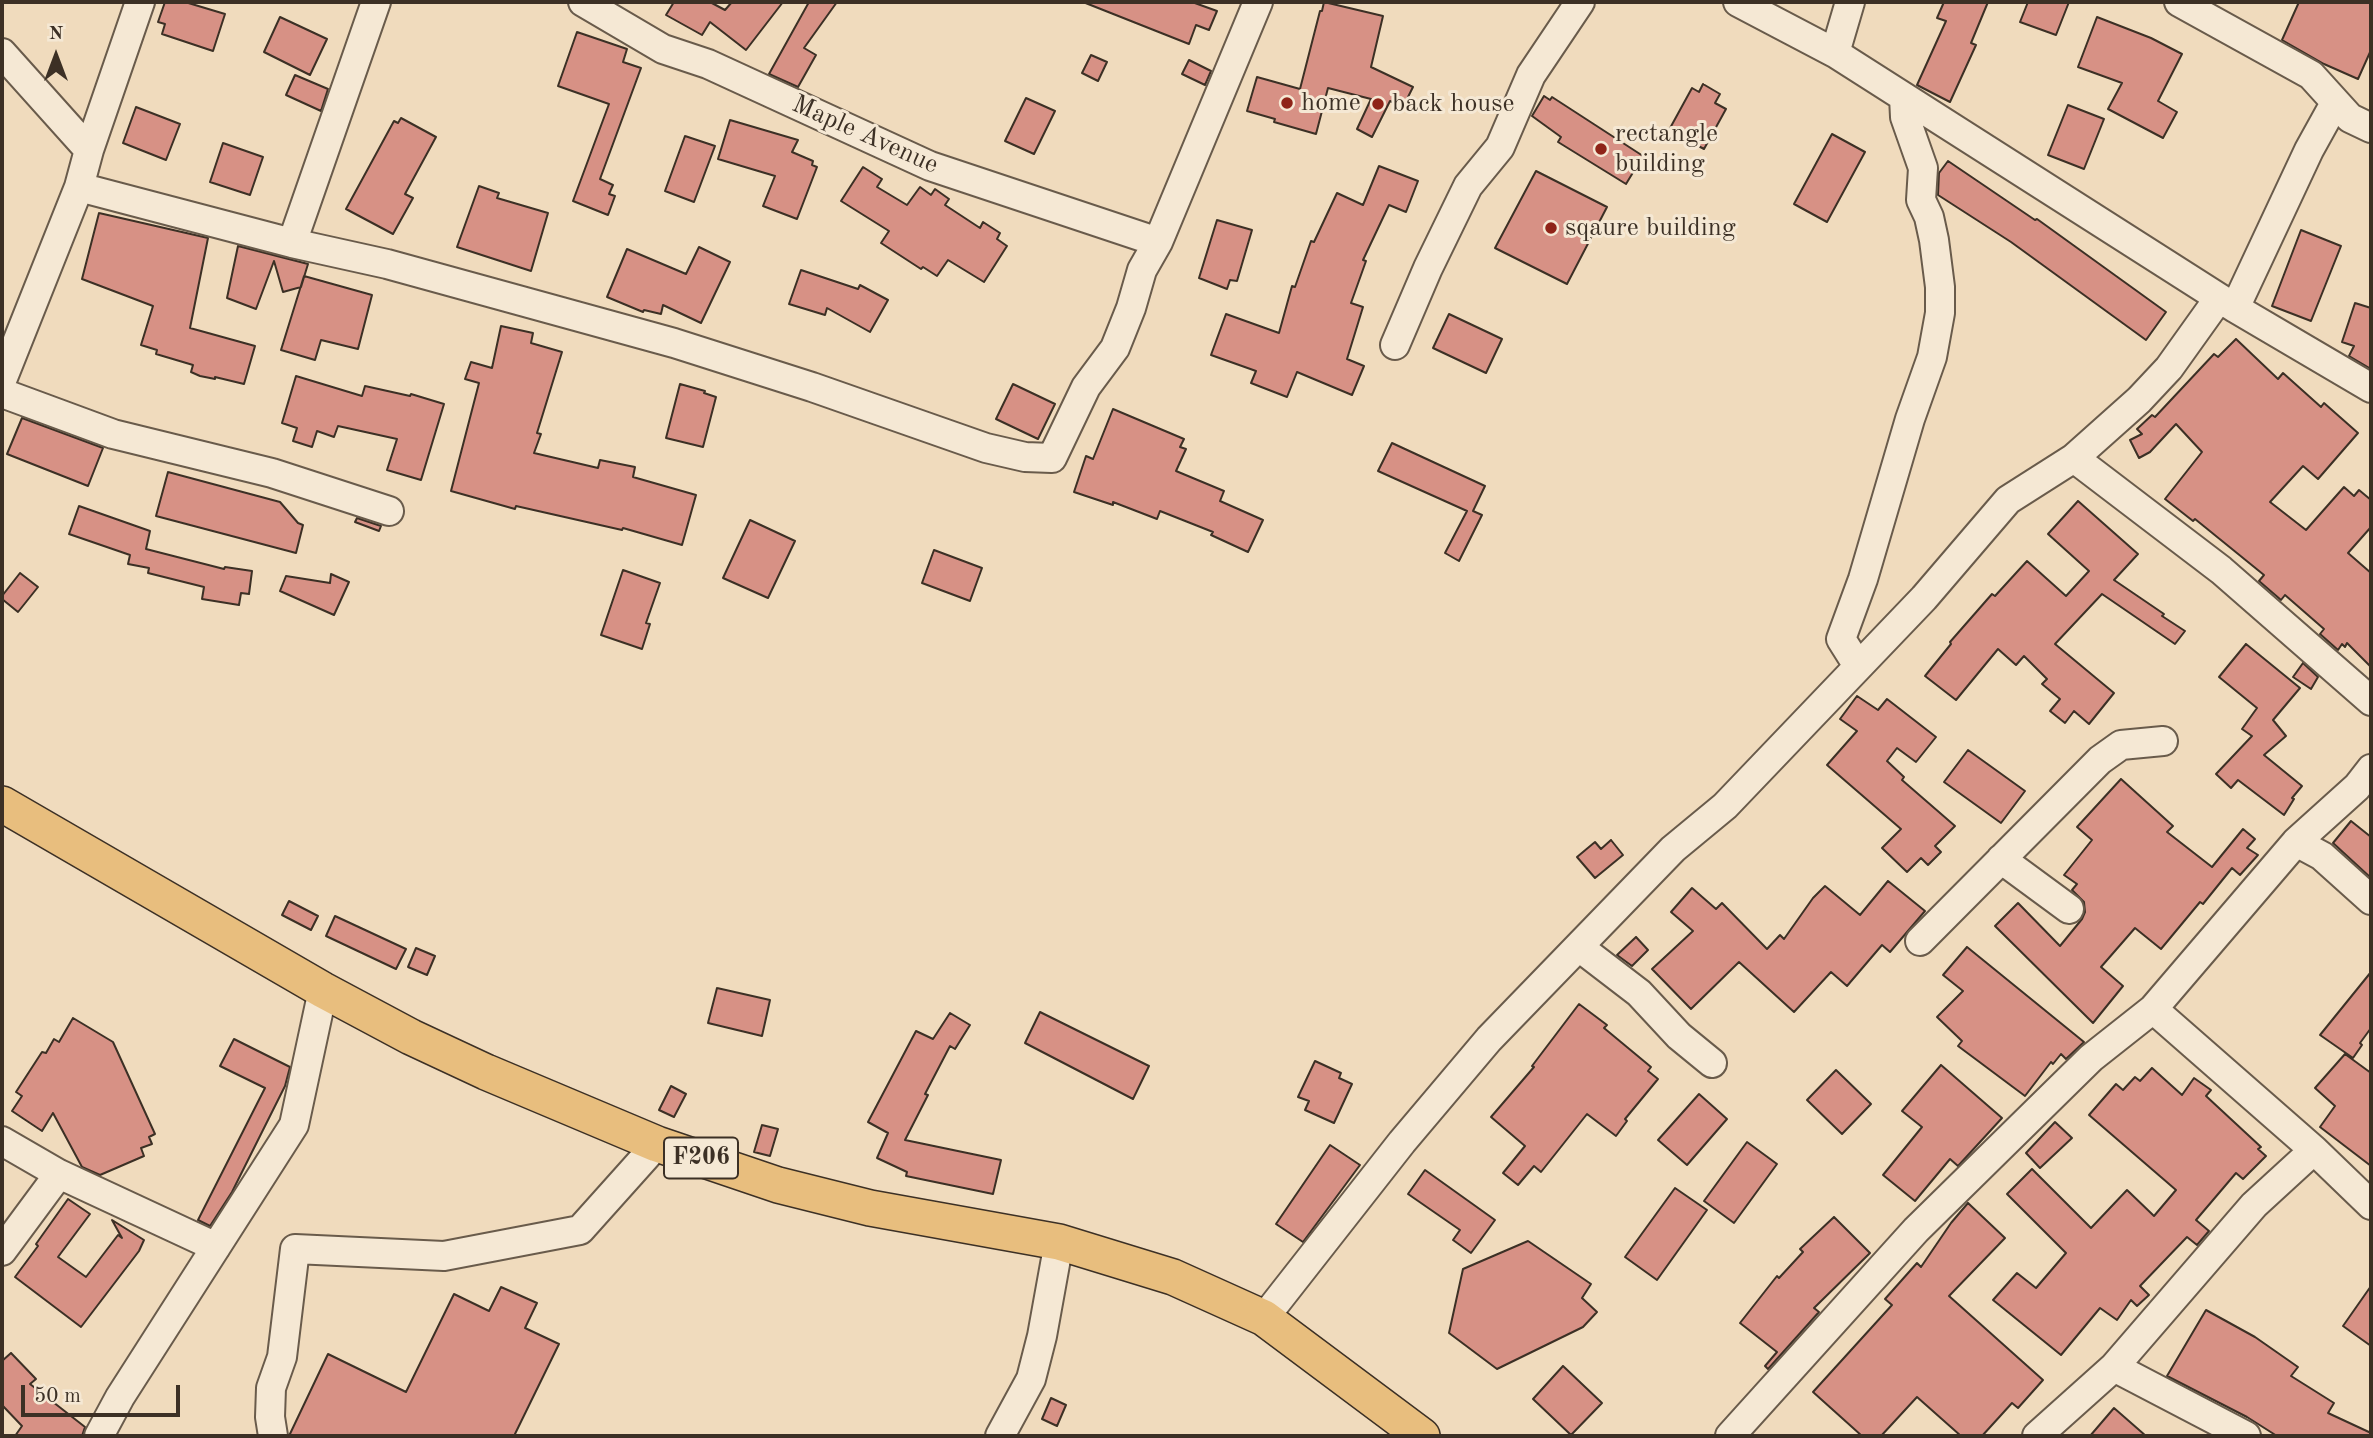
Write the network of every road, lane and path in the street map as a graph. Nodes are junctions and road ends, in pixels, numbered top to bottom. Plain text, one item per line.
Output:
1 (140, 2) edge
2 (376, 2) edge
3 (583, 2) edge
4 (1258, 2) edge
5 (1580, 2) edge
6 (1738, 2) edge
7 (1850, 2) edge
8 (2179, 2) edge
9 (2, 53) edge
10 (1835, 53) junction
11 (1904, 97) junction
12 (2335, 103) junction
13 (2371, 128) edge
14 (89, 149) junction
15 (79, 187) junction
16 (1158, 242) junction
17 (292, 243) junction
18 (2227, 303) junction
19 (1395, 345) dead end
20 (2, 380) edge
21 (2371, 388) edge
22 (2, 393) edge
23 (2074, 458) junction
24 (390, 510) dead end
25 (1858, 666) junction
26 (2371, 701) edge
27 (2163, 741) dead end
28 (2371, 769) edge
29 (2, 804) edge
30 (2295, 842) junction
31 (2001, 859) junction
32 (2371, 900) edge
33 (2068, 909) dead end
34 (1920, 941) dead end
35 (1579, 947) junction
36 (323, 990) junction
37 (2153, 1009) junction
38 (1712, 1063) dead end
39 (2, 1141) edge
40 (657, 1143) junction
41 (2314, 1150) junction
42 (59, 1174) junction
43 (2371, 1205) edge
44 (1059, 1242) junction
45 (216, 1247) junction
46 (2, 1251) edge
47 (1264, 1318) junction
48 (2114, 1367) junction
49 (99, 1436) edge
50 (274, 1436) edge
51 (1000, 1436) edge
52 (1422, 1436) edge
53 (1730, 1436) edge
54 (2038, 1436) edge
55 (2246, 1436) edge

1 - 14 street
2 - 17 street
3 - 16 street, Maple Avenue
4 - 16 street
5 - 19 street
6 - 10 street
7 - 10 street
8 - 12 street
9 - 14 street
10 - 11 street
11 - 18 street
11 - 25 street
12 - 13 street
12 - 18 street
14 - 15 street
15 - 17 street
15 - 20 street
16 - 17 street
18 - 21 street
18 - 23 street
22 - 24 street
23 - 25 street
23 - 26 street
25 - 35 street
27 - 31 street
28 - 30 street
29 - 36 main road, F206
30 - 32 street
30 - 37 street
31 - 33 street
31 - 34 street
35 - 38 street
35 - 47 street
36 - 40 main road, F206
36 - 45 street
37 - 41 street
37 - 53 street
39 - 42 street
40 - 44 main road, F206
40 - 50 street
41 - 43 street
41 - 48 street
42 - 45 street
42 - 46 street
44 - 47 main road, F206
44 - 51 street
45 - 49 street
47 - 52 main road, F206
48 - 54 street
48 - 55 street

